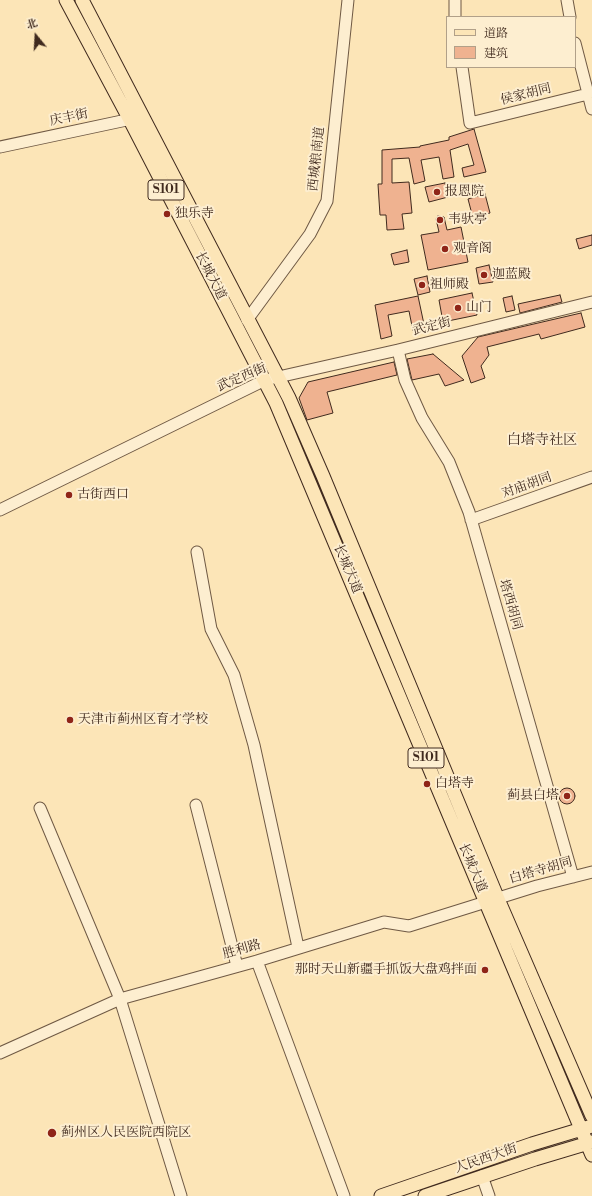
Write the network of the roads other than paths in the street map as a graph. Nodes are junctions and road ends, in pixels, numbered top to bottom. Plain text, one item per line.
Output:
1 (66, 0) edge
2 (82, 0) edge
3 (348, 0) edge
4 (455, 0) edge
5 (567, 0) edge
6 (455, 16) edge
7 (570, 16) edge
8 (576, 47) edge
9 (462, 68) edge
10 (590, 100) edge
11 (142, 115) junction
12 (130, 120) junction
13 (0, 147) edge
14 (592, 302) edge
15 (247, 320) junction
16 (398, 350) junction
17 (279, 378) junction
18 (266, 384) junction
19 (592, 477) edge
20 (0, 510) edge
21 (0, 517) edge
22 (471, 520) junction
23 (197, 552) dead end
24 (196, 805) dead end
25 (40, 808) dead end
26 (592, 872) edge
27 (573, 877) junction
28 (492, 901) junction
29 (298, 947) junction
30 (257, 961) junction
31 (237, 966) junction
32 (120, 999) junction
33 (0, 1053) edge
34 (592, 1116) edge
35 (587, 1128) edge
36 (590, 1147) edge
37 (482, 1176) junction
38 (181, 1196) edge
39 (344, 1196) edge
40 (381, 1196) edge
41 (425, 1196) edge
42 (489, 1196) edge

1 - 12 main road, 长城大道 / S101
2 - 11 main road, 长城大道 / S101
3 - 15 street, 西城粮南道
4 - 6 street
5 - 7 street
8 - 10 street
9 - 10 street, 侯家胡同
11 - 12 street, 庆丰街
11 - 15 main road, 长城大道 / S101
12 - 13 street, 庆丰街
12 - 18 main road, 长城大道 / S101
14 - 16 street, 武定街
15 - 17 main road, 长城大道 / S101
16 - 17 street, 武定街
16 - 22 street, 塔西胡同
17 - 18 street, 武定西街
17 - 28 main road, 长城大道 / S101
18 - 20 street, 武定西街
18 - 21 street, 武定西街
18 - 28 main road, 长城大道 / S101
19 - 22 street, 对庙胡同
22 - 27 street, 塔西胡同
23 - 29 street
24 - 31 street
25 - 32 street
26 - 27 street, 白塔寺胡同
27 - 28 street, 白塔寺胡同
28 - 29 street, 胜利路
28 - 34 main road, 长城大道 / S101
28 - 35 main road, 长城大道 / S101
29 - 30 street, 胜利路
30 - 31 street, 胜利路
30 - 39 street
31 - 32 street, 胜利路
32 - 33 street, 胜利路
32 - 38 street
35 - 36 main road, 长城大道 / S101
35 - 40 main road, 人民西大街
36 - 37 main road, 人民西大街
37 - 41 main road, 人民西大街
37 - 42 street

